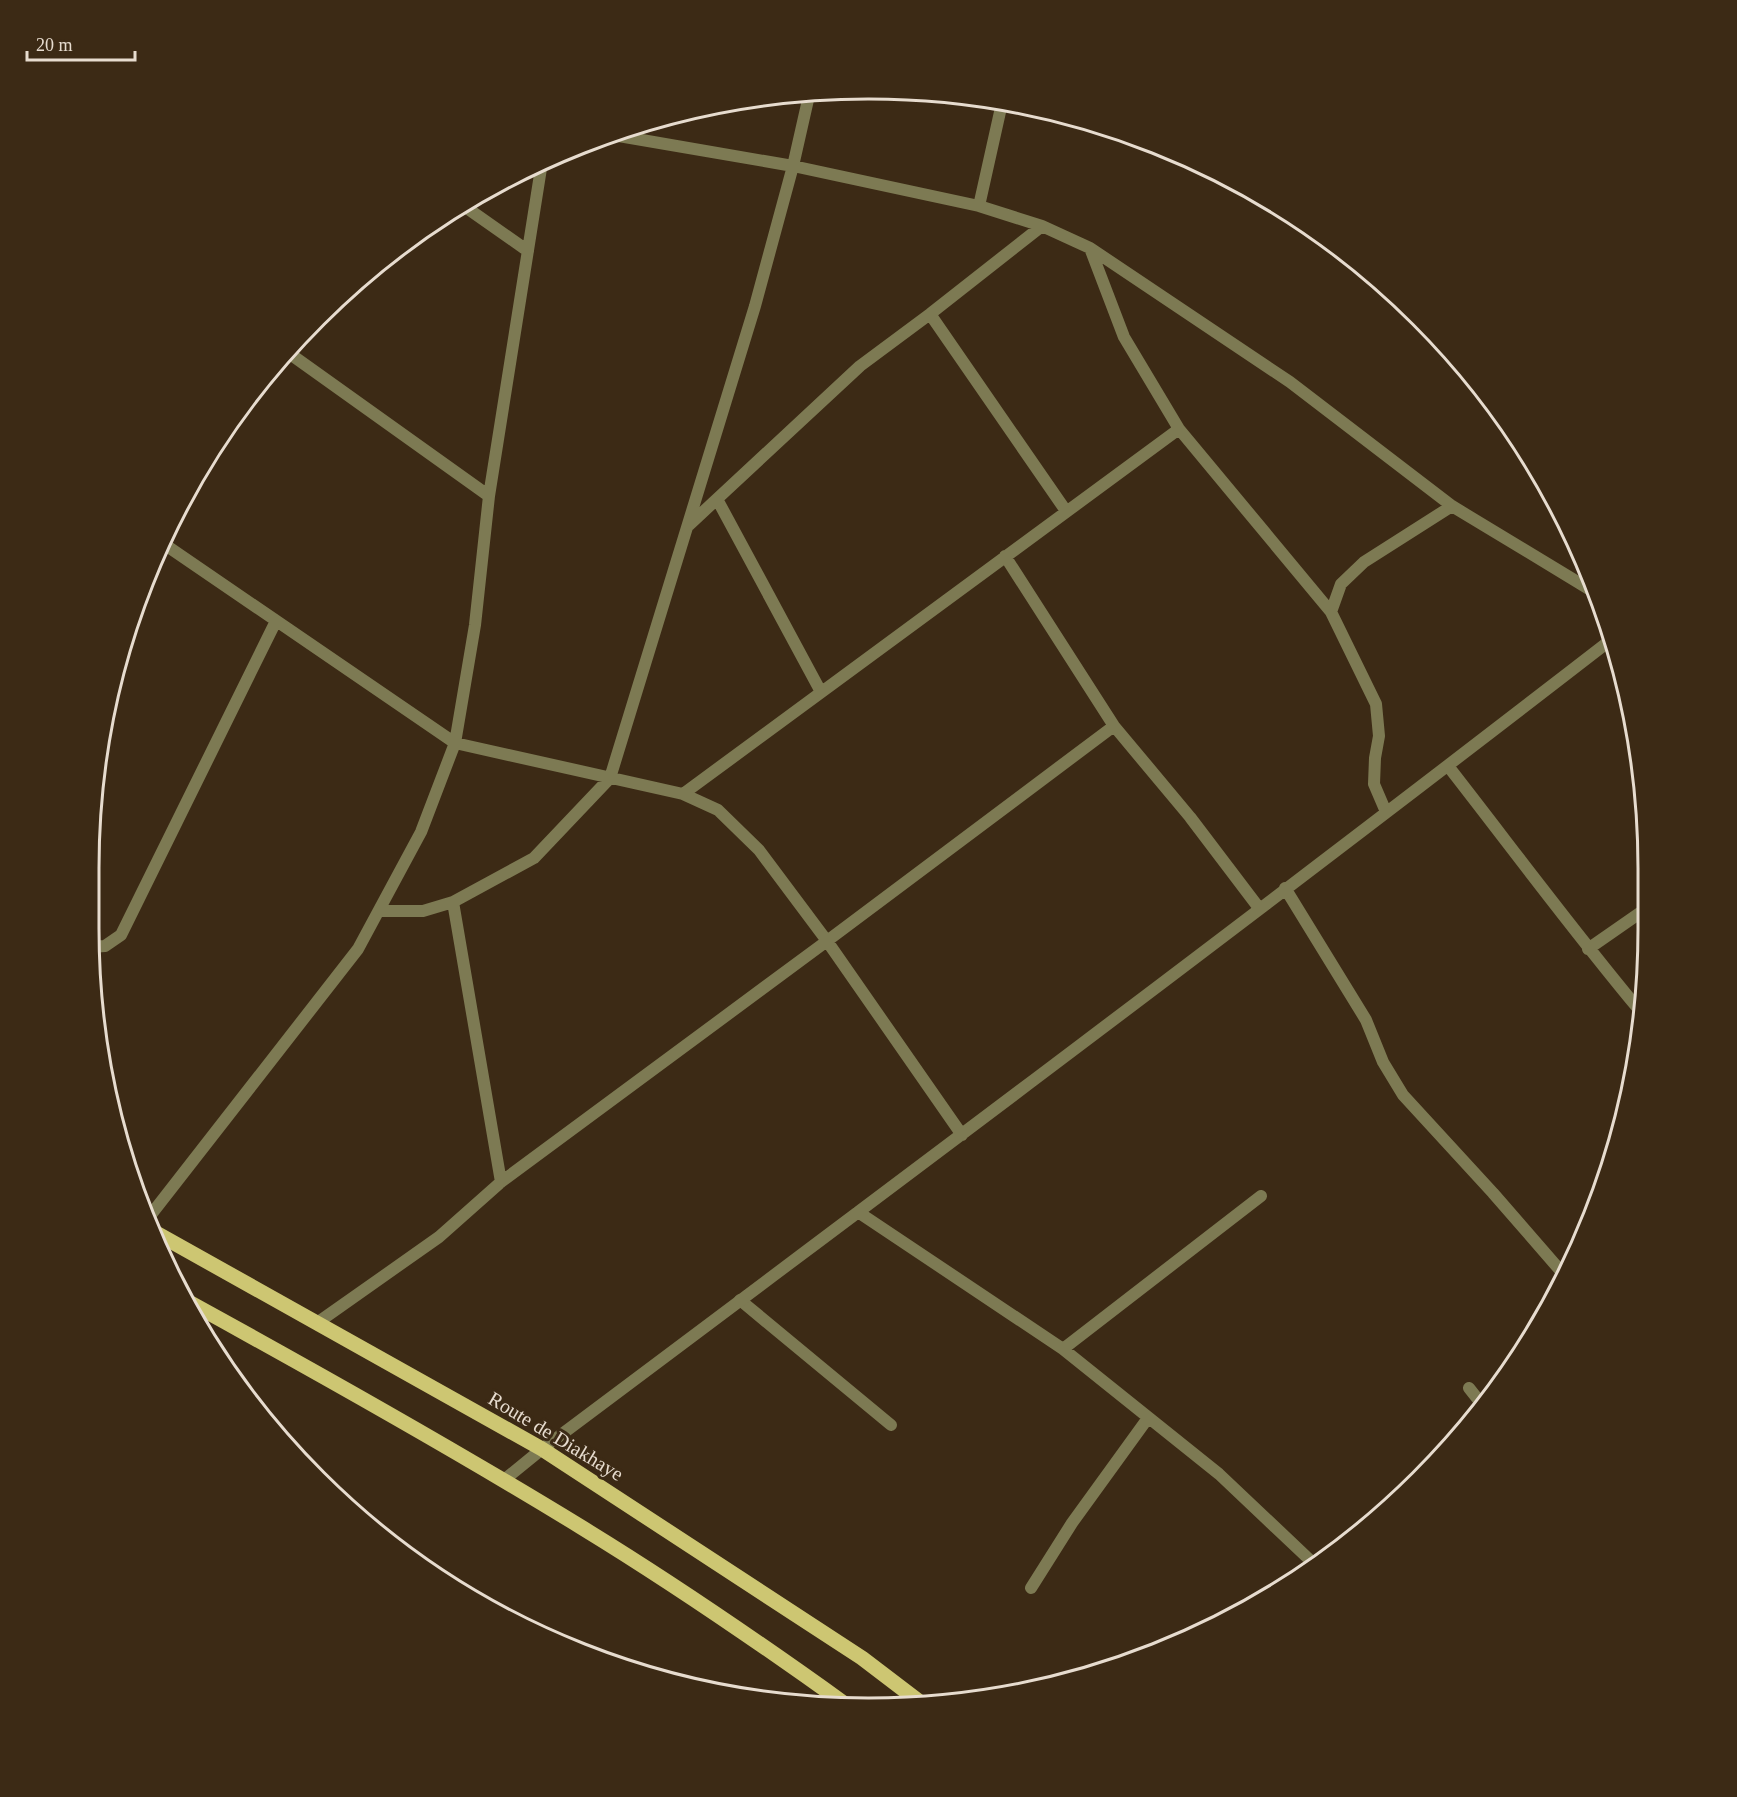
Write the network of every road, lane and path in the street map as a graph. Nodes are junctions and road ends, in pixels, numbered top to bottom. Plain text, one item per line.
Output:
1 (807, 102) edge
2 (1000, 111) edge
3 (628, 138) edge
4 (793, 166) junction
5 (540, 173) edge
6 (979, 206) junction
7 (470, 211) edge
8 (1042, 225) junction
9 (1090, 248) junction
10 (528, 251) junction
11 (930, 314) junction
12 (294, 357) edge
13 (1179, 429) junction
14 (489, 496) junction
15 (717, 499) junction
16 (1452, 506) junction
17 (1066, 511) junction
18 (687, 527) junction
19 (169, 548) edge
20 (1005, 556) junction
21 (1583, 586) edge
22 (1331, 612) junction
23 (276, 621) junction
24 (1604, 645) edge
25 (821, 692) junction
26 (1114, 726) junction
27 (455, 743) junction
28 (1448, 766) junction
29 (610, 778) junction
30 (683, 794) junction
31 (1386, 812) junction
32 (1285, 888) junction
33 (453, 902) junction
34 (1259, 908) junction
35 (380, 910) junction
36 (1638, 914) edge
37 (827, 941) junction
38 (100, 946) edge
39 (1588, 949) junction
40 (1634, 1003) edge
41 (962, 1134) junction
42 (501, 1182) junction
43 (1261, 1196) dead end
44 (154, 1211) edge
45 (858, 1212) junction
46 (164, 1238) edge
47 (1559, 1269) edge
48 (740, 1300) junction
49 (198, 1306) edge
50 (317, 1323) junction
51 (1063, 1350) junction
52 (1469, 1388) dead end
53 (1478, 1399) edge
54 (1148, 1418) junction
55 (891, 1425) dead end
56 (542, 1449) junction
57 (504, 1480) junction
58 (1309, 1559) edge
59 (1030, 1588) dead end
60 (912, 1696) edge
61 (835, 1697) edge

1 - 4 street
2 - 6 street
3 - 4 street
4 - 6 street
4 - 18 street
5 - 10 street
6 - 8 street
7 - 10 street
8 - 9 street
8 - 11 street
9 - 13 street
9 - 16 street
10 - 14 street
11 - 15 street
11 - 17 street
12 - 14 street
13 - 17 street
13 - 22 street
14 - 27 street
15 - 18 street
15 - 25 street
16 - 21 street
16 - 22 street
17 - 20 street
18 - 29 street
19 - 23 street
20 - 25 street
20 - 26 street
22 - 31 street
23 - 27 street
23 - 38 street
24 - 28 street
25 - 30 street
26 - 34 street
26 - 37 street
27 - 29 street
27 - 35 street
28 - 31 street
28 - 39 street
29 - 30 street
29 - 33 street
30 - 37 street
31 - 32 street
32 - 34 street
32 - 47 street
33 - 35 street
33 - 42 street
34 - 41 street
35 - 44 street
36 - 39 street
37 - 41 street
37 - 42 street
39 - 40 street
41 - 45 street
42 - 50 street
43 - 51 street
45 - 48 street
45 - 51 street
46 - 50 main road, Route de Diakhaye
48 - 55 street
48 - 56 street
49 - 57 main road
50 - 56 main road, Route de Diakhaye
51 - 54 street
52 - 53 street
54 - 58 street
54 - 59 street
56 - 57 street
56 - 60 main road, Route de Diakhaye
57 - 61 main road

